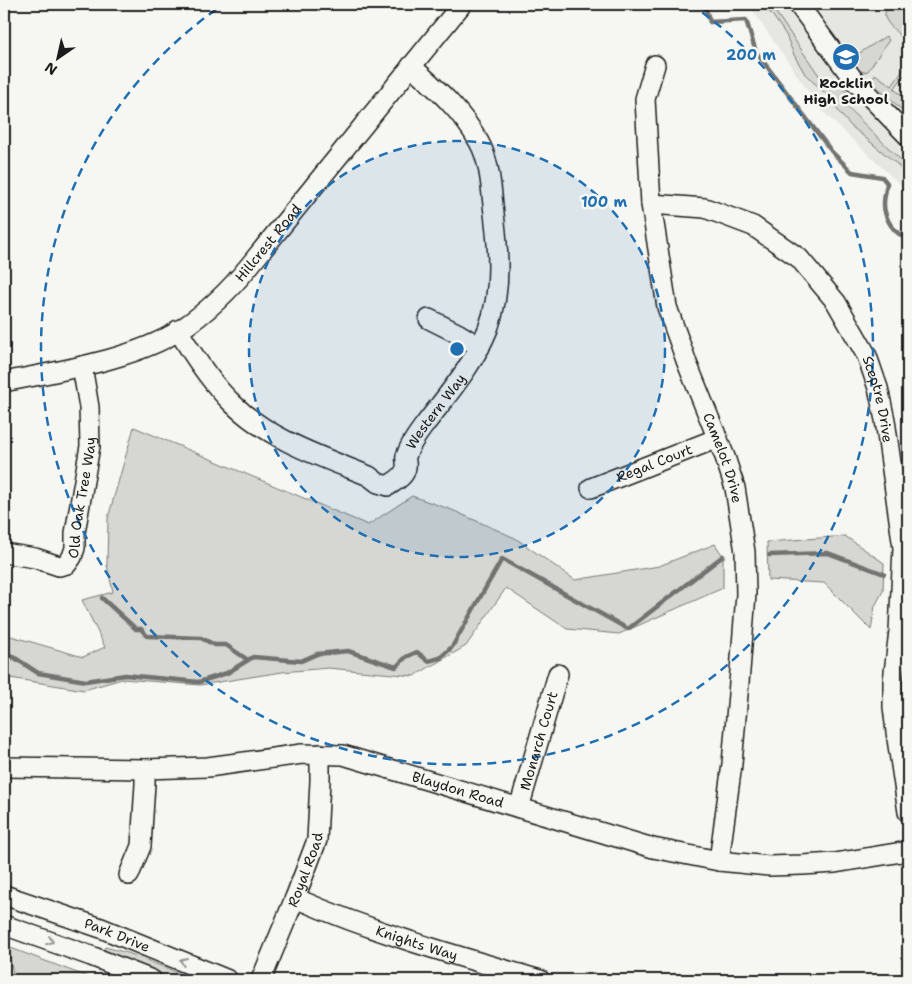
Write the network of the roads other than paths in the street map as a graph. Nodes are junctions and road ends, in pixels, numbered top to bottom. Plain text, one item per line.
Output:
1 (462, 4) edge
2 (798, 4) edge
3 (655, 65) dead end
4 (411, 66) junction
5 (908, 136) edge
6 (651, 204) junction
7 (429, 319) dead end
8 (178, 330) junction
9 (480, 347) junction
10 (82, 366) junction
11 (4, 382) edge
12 (718, 438) junction
13 (591, 488) dead end
14 (906, 548) edge
15 (4, 553) edge
16 (558, 674) dead end
17 (320, 754) junction
18 (4, 767) edge
19 (144, 769) junction
20 (519, 808) junction
21 (908, 812) edge
22 (908, 851) edge
23 (719, 861) junction
24 (129, 875) dead end
25 (4, 895) edge
26 (296, 898) junction
27 (4, 925) edge
28 (152, 980) edge
29 (228, 980) edge
30 (261, 980) edge
31 (540, 980) edge

1 - 4 street, Hillcrest Road
2 - 5 street
3 - 6 street, Camelot Drive
4 - 8 street, Hillcrest Road
4 - 9 street, Western Way
6 - 12 street, Camelot Drive
6 - 14 street, Sceptre Drive
7 - 9 street
8 - 9 street, Western Way
8 - 10 street, Hillcrest Road
10 - 11 street, Hillcrest Road
10 - 15 street, Old Oak Tree Way
12 - 13 street, Regal Court
12 - 23 street, Camelot Drive
14 - 21 street, Sceptre Drive
16 - 20 street, Monarch Court
17 - 19 street, Blaydon Road
17 - 20 street, Blaydon Road
17 - 26 street, Royal Road
18 - 19 street, Blaydon Road
19 - 24 street
20 - 23 street, Blaydon Road
22 - 23 street, Blaydon Road
29 -> 25 street, Park Drive
26 - 30 street, Royal Road
26 - 31 street, Knights Way
27 -> 28 street, Park Drive

